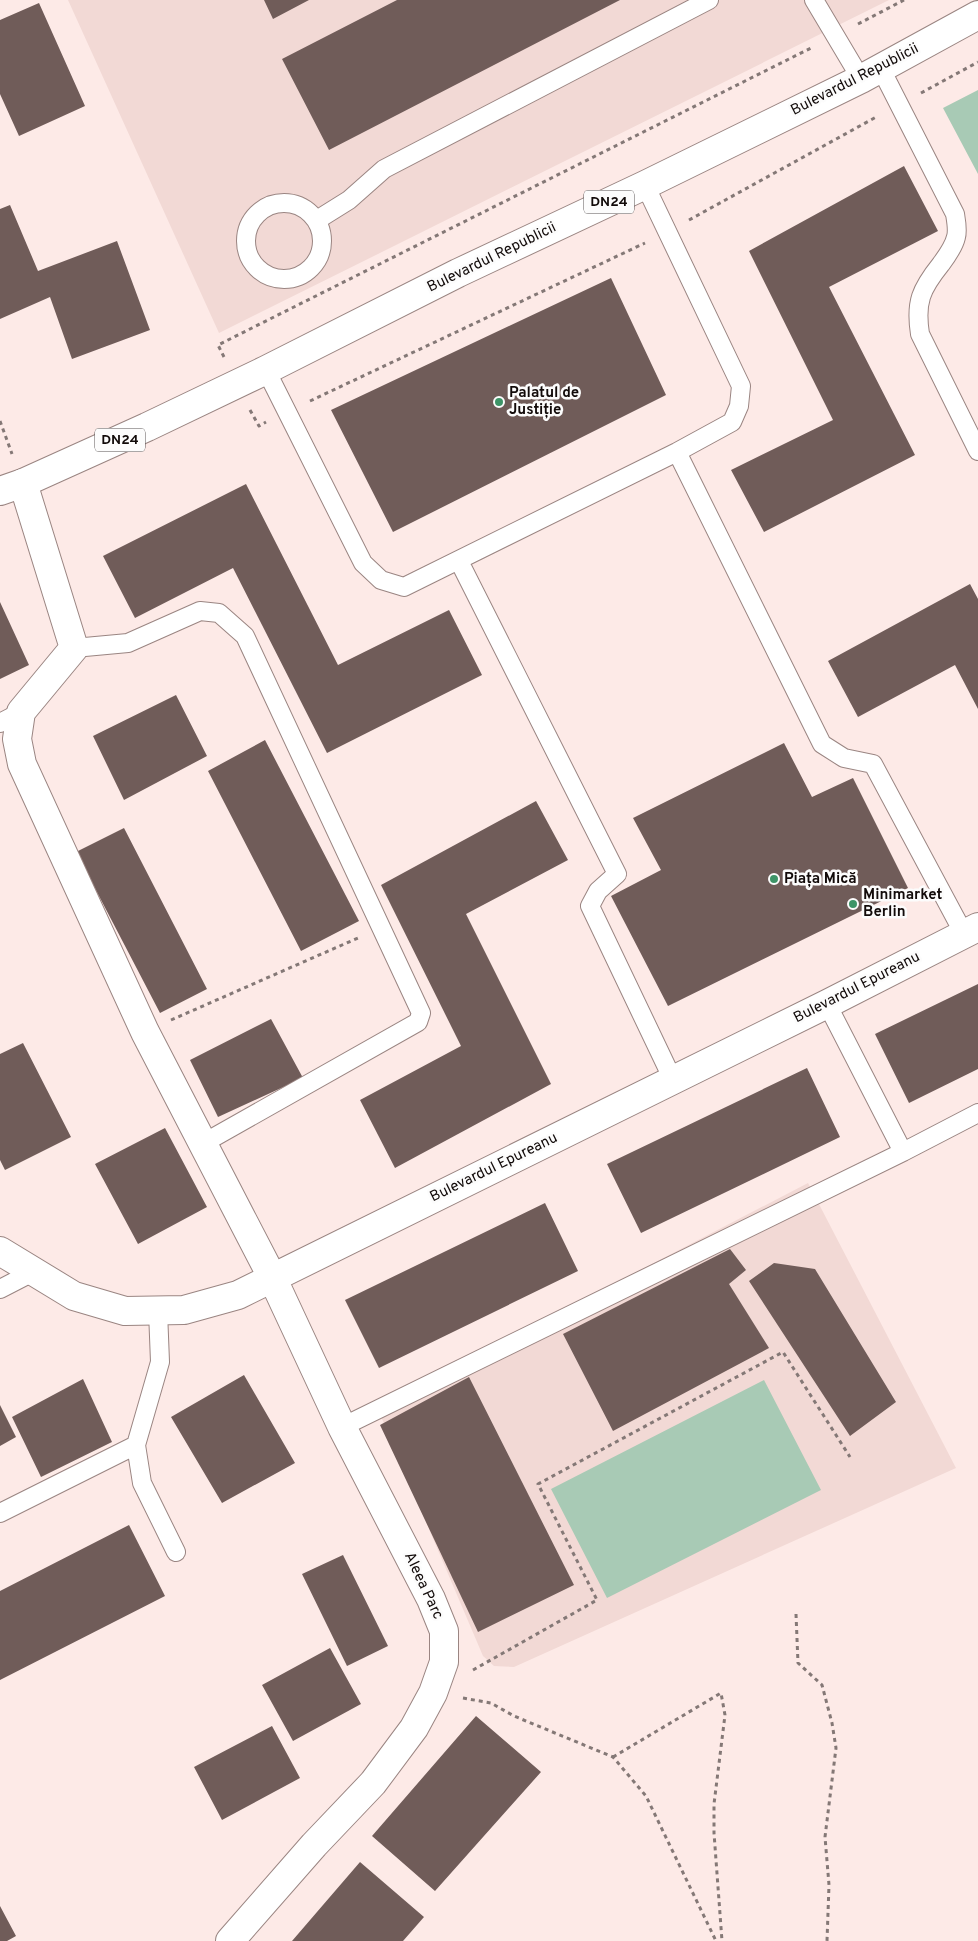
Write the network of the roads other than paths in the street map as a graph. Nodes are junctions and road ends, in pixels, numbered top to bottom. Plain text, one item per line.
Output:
1 (709, 0) edge
2 (814, 0) edge
3 (978, 15) edge
4 (870, 74) junction
5 (645, 186) junction
6 (317, 220) junction
7 (266, 370) junction
8 (978, 451) edge
9 (677, 452) junction
10 (11, 487) edge
11 (459, 561) junction
12 (74, 648) junction
13 (10, 718) edge
14 (971, 930) edge
15 (827, 1004) junction
16 (673, 1080) junction
17 (978, 1113) edge
18 (202, 1144) junction
19 (903, 1152) junction
20 (0, 1251) edge
21 (33, 1272) junction
22 (272, 1277) junction
23 (0, 1289) edge
24 (158, 1311) junction
25 (342, 1427) junction
26 (136, 1445) junction
27 (0, 1513) edge
28 (176, 1552) dead end
29 (230, 1941) edge

1 - 6 lane
2 - 4 lane
3 - 4 main road, Bulevardul Republicii / DN24
4 - 5 main road, Bulevardul Republicii / DN24
4 - 8 lane
5 - 7 main road, Bulevardul Republicii / DN24
5 - 9 lane
6 - 6 lane
7 - 10 main road, Bulevardul Republicii / DN24
7 - 11 lane
9 - 11 lane
9 - 14 lane
10 - 12 main road
11 - 16 lane
12 - 13 main road
12 - 18 lane
13 - 18 main road, Aleea Parc
14 - 15 main road, Bulevardul Epureanu
15 - 16 main road, Bulevardul Epureanu
15 - 19 lane
16 - 22 main road, Bulevardul Epureanu
17 - 19 lane
18 - 22 main road, Aleea Parc
19 - 25 lane
20 - 21 main road, Bulevardul Epureanu
21 - 23 lane
21 - 24 main road, Bulevardul Epureanu
22 - 24 main road, Bulevardul Epureanu
22 - 25 main road, Aleea Parc
24 - 26 lane
25 - 29 main road, Aleea Parc
26 - 27 lane
26 - 28 lane

